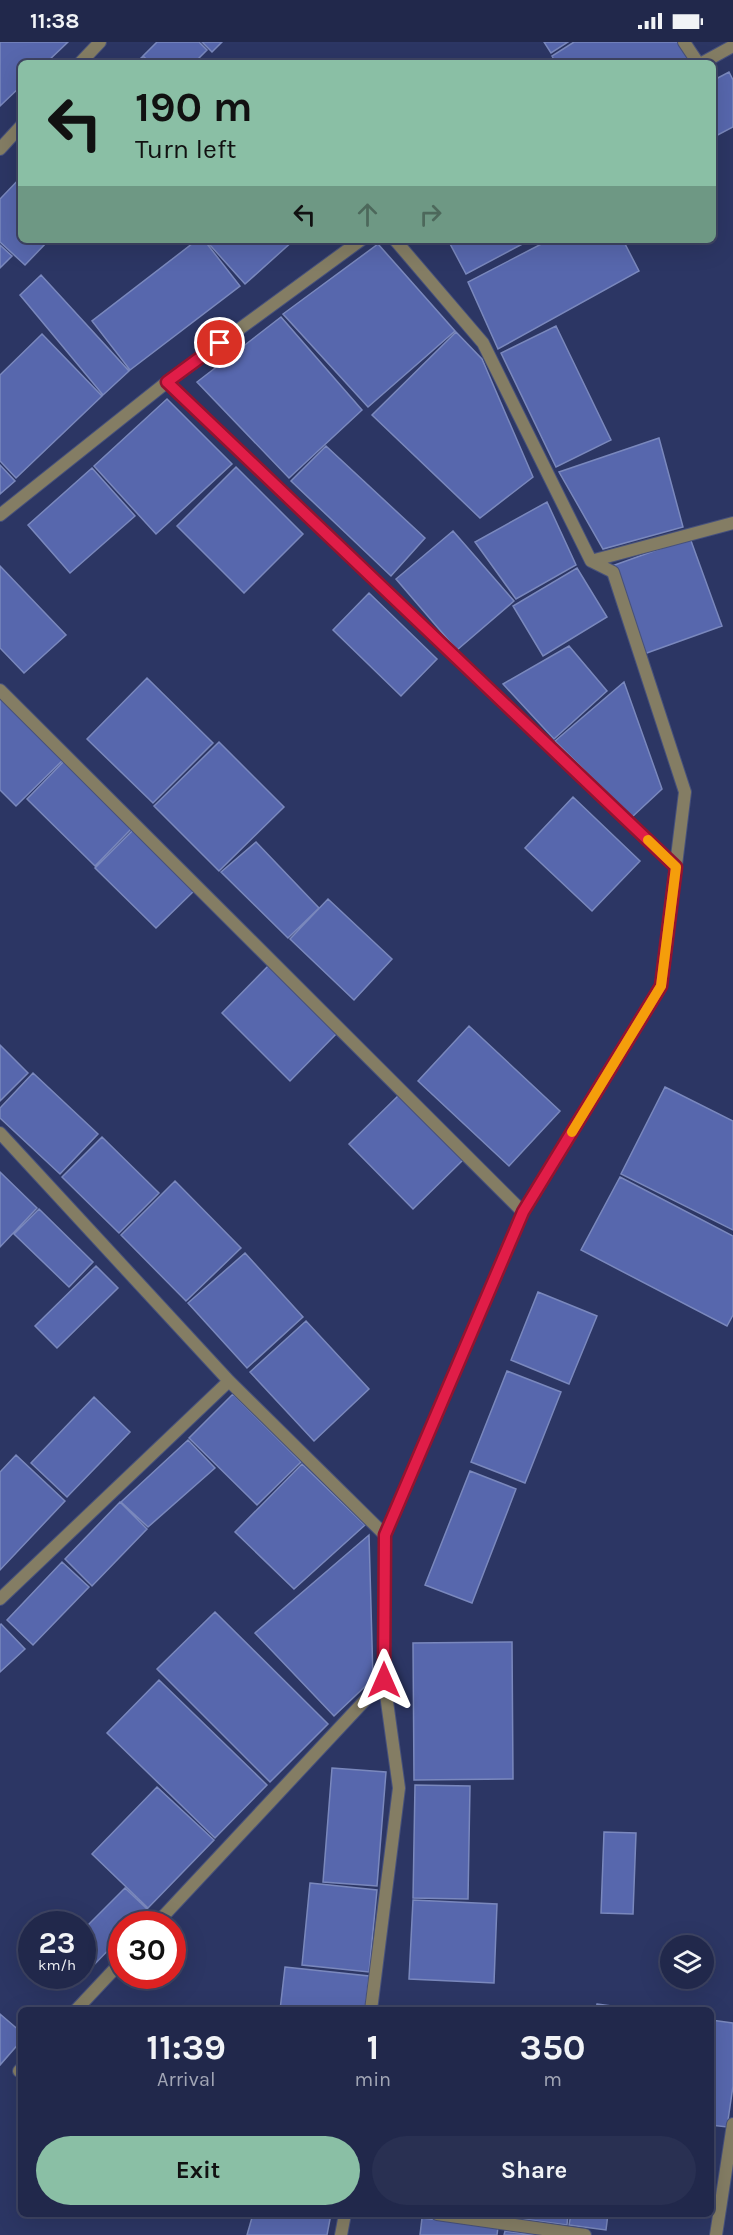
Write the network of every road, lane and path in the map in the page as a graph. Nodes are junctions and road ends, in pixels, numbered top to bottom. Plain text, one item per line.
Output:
1 (100, 42) edge
2 (684, 42) edge
3 (733, 46) edge
4 (83, 60) edge
5 (698, 60) edge
6 (706, 60) edge
7 (18, 129) edge
8 (0, 149) edge
9 (357, 243) edge
10 (398, 243) edge
11 (167, 382) junction
12 (0, 515) edge
13 (733, 523) edge
14 (591, 561) junction
15 (0, 690) edge
16 (676, 867) junction
17 (1, 1137) edge
18 (523, 1212) junction
19 (229, 1381) junction
20 (385, 1535) junction
21 (0, 1599) edge
22 (384, 1680) junction
23 (168, 1911) edge
24 (108, 1976) edge
25 (79, 2007) edge
26 (371, 2007) edge
27 (733, 2124) edge
28 (344, 2217) edge
29 (458, 2217) edge
30 (341, 2235) edge
31 (585, 2235) edge
32 (716, 2235) edge

1 - 4 street
2 - 5 street
3 - 6 street
7 - 8 street
9 - 11 street
10 - 14 street
11 - 12 street
11 - 16 street
13 - 14 street
14 - 16 street
15 - 18 street
16 - 18 street
17 - 19 street
18 - 20 street
19 - 20 street
19 - 21 street
20 - 22 street
22 - 23 street
22 - 26 street
24 - 25 street
27 - 32 street
28 - 30 street
29 - 31 street

